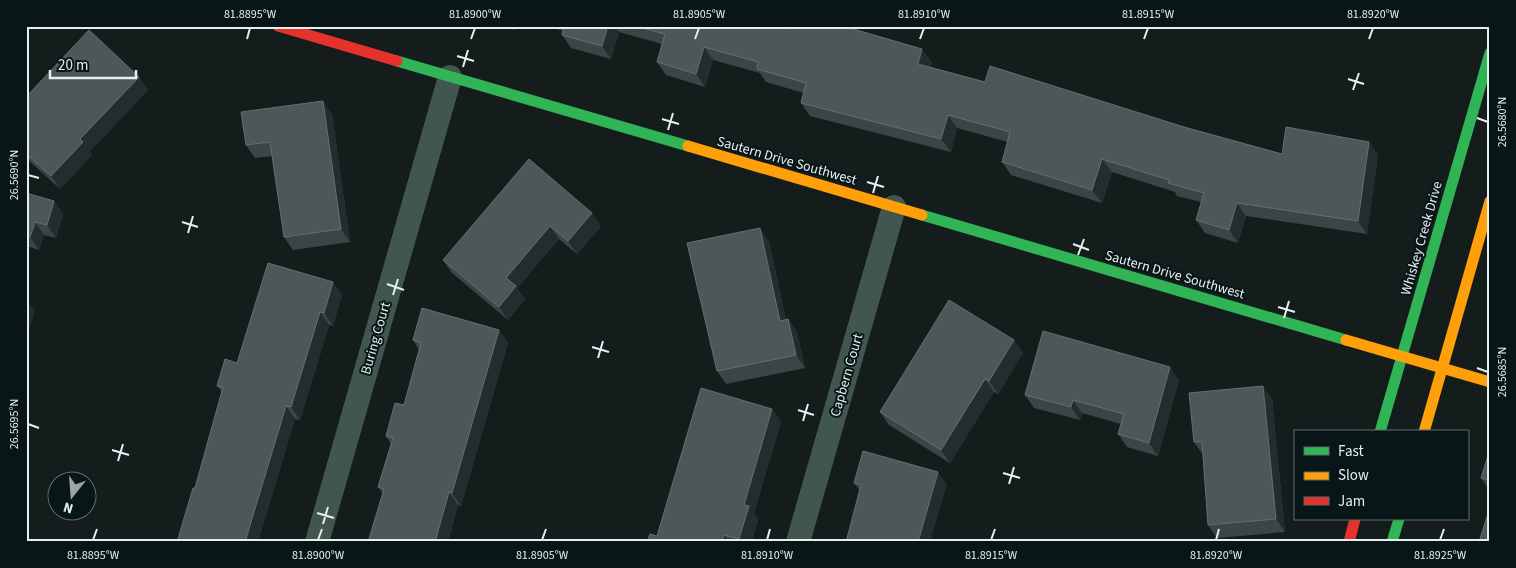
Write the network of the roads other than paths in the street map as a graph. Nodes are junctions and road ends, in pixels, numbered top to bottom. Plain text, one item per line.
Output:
1 (278, 26) edge
2 (1490, 53) edge
3 (450, 77) junction
4 (1490, 201) edge
5 (894, 207) junction
6 (1402, 356) junction
7 (1442, 368) junction
8 (1490, 382) edge
9 (1381, 430) edge
10 (1425, 430) edge
11 (1355, 520) edge
12 (1399, 520) edge
13 (317, 542) edge
14 (798, 542) edge
15 (1349, 542) edge
16 (1392, 542) edge

1 - 3 street, Sautern Drive Southwest
2 - 6 street, Whiskey Creek Drive
3 - 5 street, Sautern Drive Southwest
3 - 13 street, Buring Court
4 - 7 street
5 - 6 street, Sautern Drive Southwest
5 - 14 street, Capbern Court
6 - 7 street, Sautern Drive Southwest
6 - 9 street, Whiskey Creek Drive
7 - 8 street, Sautern Drive Southwest
7 - 10 street
11 - 15 street
12 - 16 street

